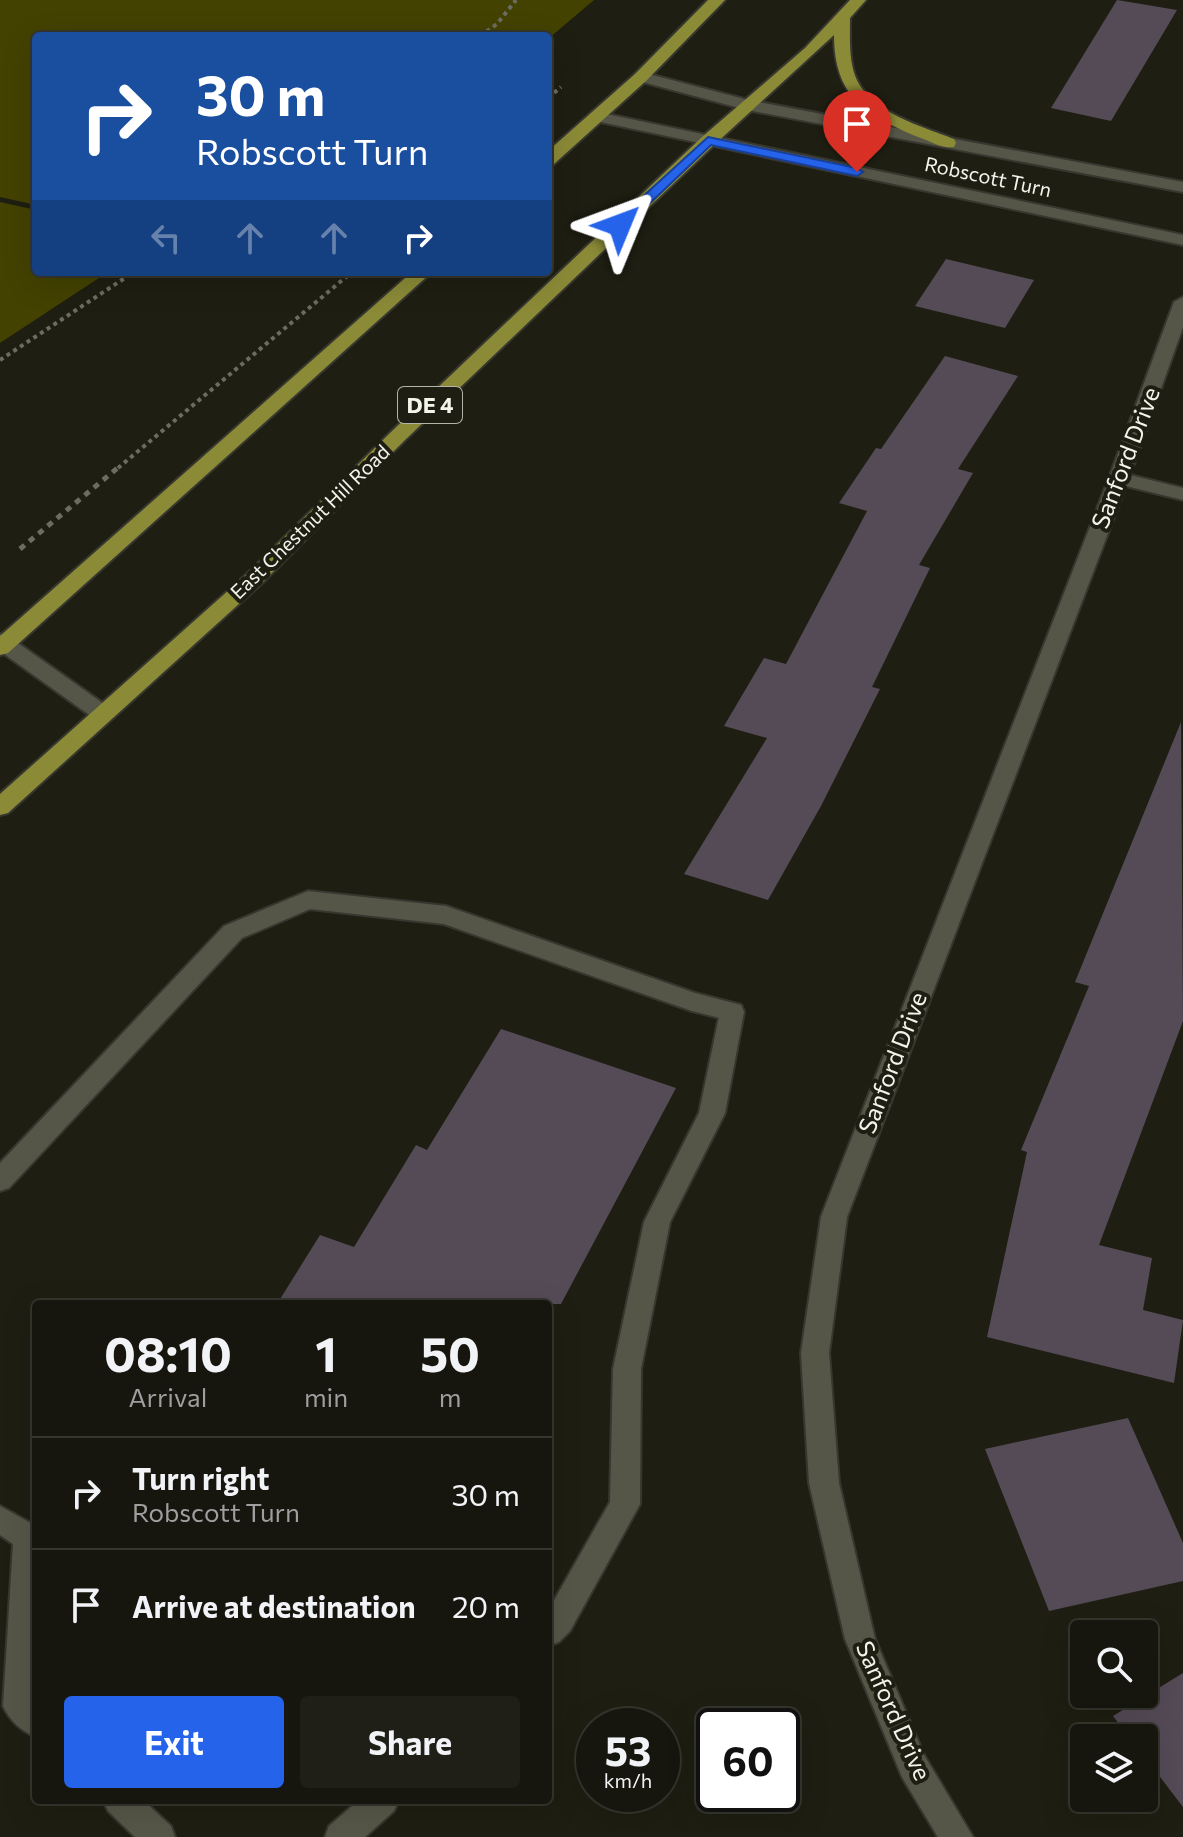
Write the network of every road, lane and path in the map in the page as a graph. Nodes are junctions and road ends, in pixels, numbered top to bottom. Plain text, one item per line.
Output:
1 (516, 0) edge
2 (717, 0) edge
3 (858, 0) edge
4 (842, 17) junction
5 (486, 32) edge
6 (641, 77) junction
7 (570, 79) dead end
8 (552, 95) edge
9 (747, 105) junction
10 (597, 117) junction
11 (708, 141) junction
12 (948, 143) junction
13 (552, 156) edge
14 (1183, 187) edge
15 (1183, 240) edge
16 (128, 276) edge
17 (347, 276) edge
18 (418, 276) edge
19 (1183, 302) edge
20 (0, 360) edge
21 (1119, 478) junction
22 (1183, 494) edge
23 (20, 549) dead end
24 (2, 645) edge
25 (103, 714) junction
26 (0, 807) edge
27 (0, 1180) edge
28 (0, 1519) edge
29 (552, 1628) edge
30 (32, 1718) edge
31 (123, 1804) edge
32 (378, 1804) edge
33 (159, 1837) edge
34 (341, 1837) edge
35 (957, 1837) edge

1 - 5 path
2 - 6 main road
3 - 4 main road, East Chestnut Hill Road / DE 4
4 - 9 main road, East Chestnut Hill Road / DE 4
4 - 12 main road
6 - 9 street, Robscott Turn
6 - 10 main road
7 - 8 path
9 - 11 main road, East Chestnut Hill Road / DE 4
9 - 12 street, Robscott Turn
10 - 11 street, Robscott Turn
10 - 13 main road
11 - 15 street, Robscott Turn
11 - 25 main road, East Chestnut Hill Road / DE 4
12 - 14 street, Robscott Turn
16 - 20 path
17 - 23 path
18 - 24 main road
19 - 21 street, Sanford Drive
21 - 22 street
21 - 35 street, Sanford Drive
24 - 25 street
25 - 26 main road, East Chestnut Hill Road / DE 4
27 - 29 street
28 - 30 street
31 - 33 street
32 - 34 street

